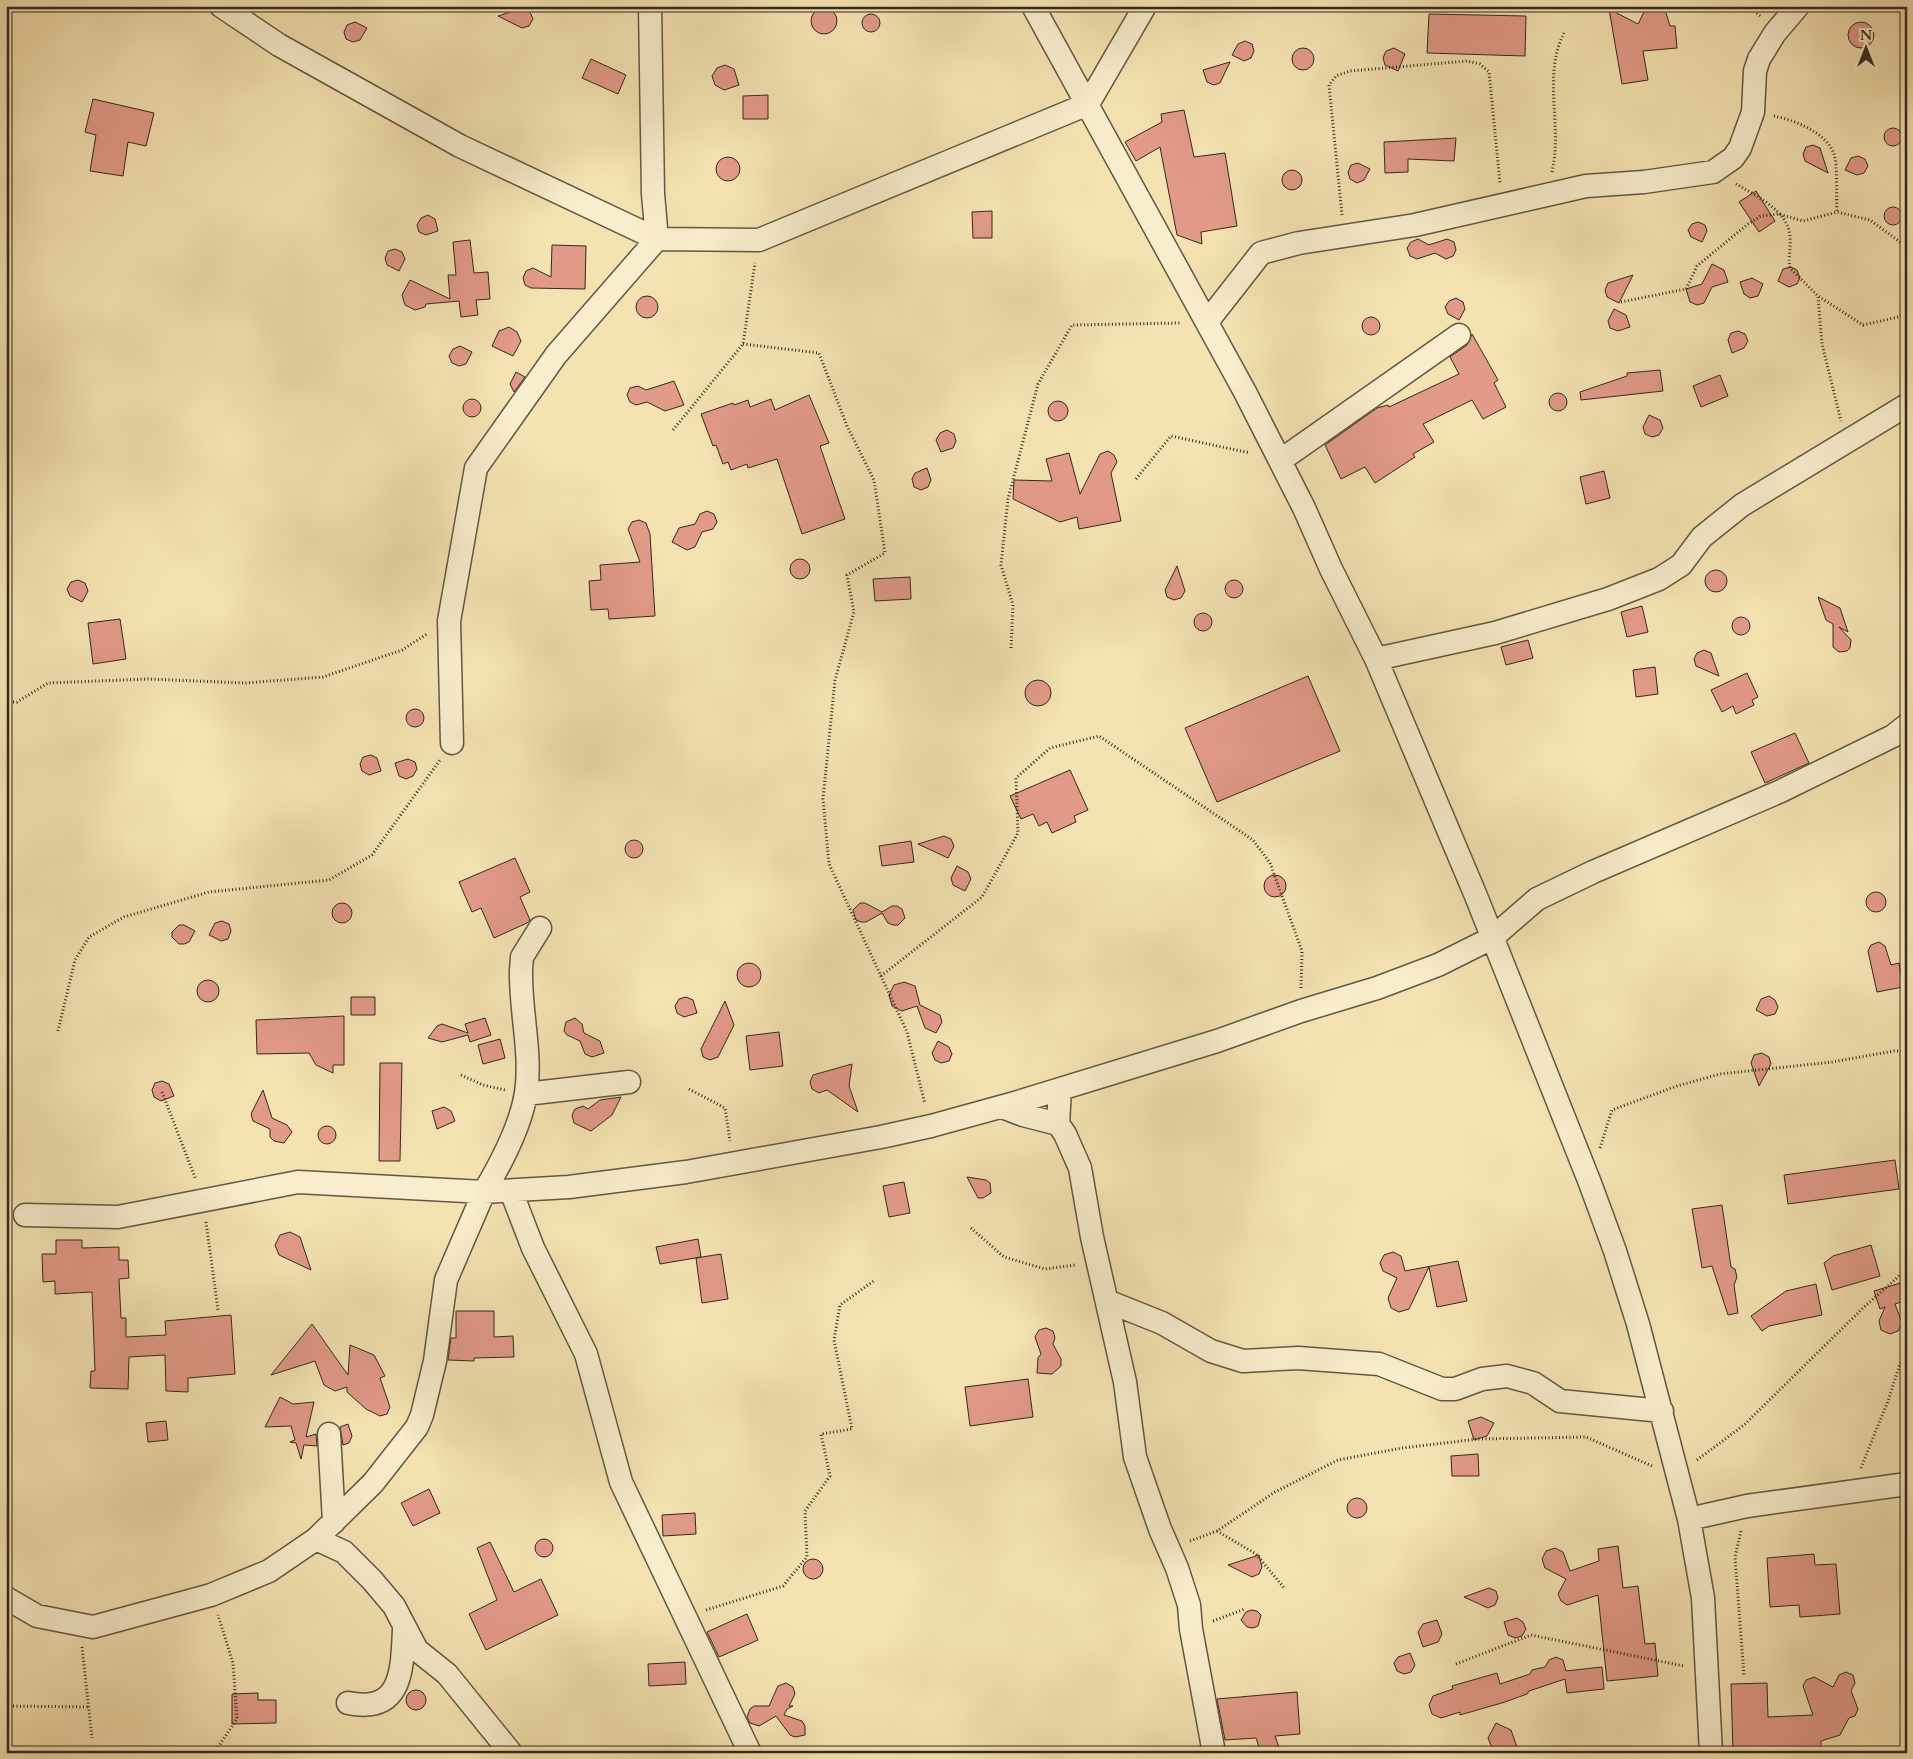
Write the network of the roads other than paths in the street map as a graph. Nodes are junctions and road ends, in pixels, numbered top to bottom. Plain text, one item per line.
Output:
1 (221, 6) edge
2 (650, 6) edge
3 (1033, 6) edge
4 (1145, 6) edge
5 (1798, 6) edge
6 (1088, 104) junction
7 (657, 239) junction
8 (1207, 322) junction
9 (1459, 335) dead end
10 (1907, 405) edge
11 (1281, 460) junction
12 (1376, 659) junction
13 (1907, 725) edge
14 (452, 744) road end
15 (540, 928) dead end
16 (1492, 938) junction
17 (629, 1082) dead end
18 (1060, 1090) junction
19 (526, 1094) junction
20 (1002, 1107) junction
21 (1058, 1124) junction
22 (503, 1160) junction
23 (517, 1191) junction
24 (484, 1192) junction
25 (25, 1215) dead end
26 (1106, 1301) junction
27 (1662, 1411) junction
28 (329, 1434) dead end
29 (1907, 1484) edge
30 (1689, 1519) junction
31 (334, 1522) junction
32 (316, 1539) junction
33 (6, 1598) edge
34 (404, 1629) junction
35 (348, 1703) dead end
36 (511, 1753) edge
37 (750, 1753) edge
38 (1214, 1753) edge
39 (1711, 1753) edge

1 - 7 street
2 - 7 street
3 - 6 street
4 - 6 street
5 - 8 street
6 - 7 street
6 - 8 street
7 - 14 street
8 - 11 street
9 - 11 street
10 - 12 street
11 - 12 street
12 - 16 street
13 - 16 street
15 - 19 street
16 - 18 street
16 - 27 street
17 - 19 street
18 - 20 street
18 - 21 street
19 - 22 street
20 - 21 street
20 - 23 street
21 - 26 street
22 - 23 street
22 - 24 street
23 - 24 street
23 - 37 street
24 - 25 street
24 - 31 street
26 - 27 street
26 - 38 street
27 - 30 street
28 - 31 street
29 - 30 street
30 - 39 street
31 - 32 street
32 - 33 street
32 - 34 street
34 - 35 street
34 - 36 street

